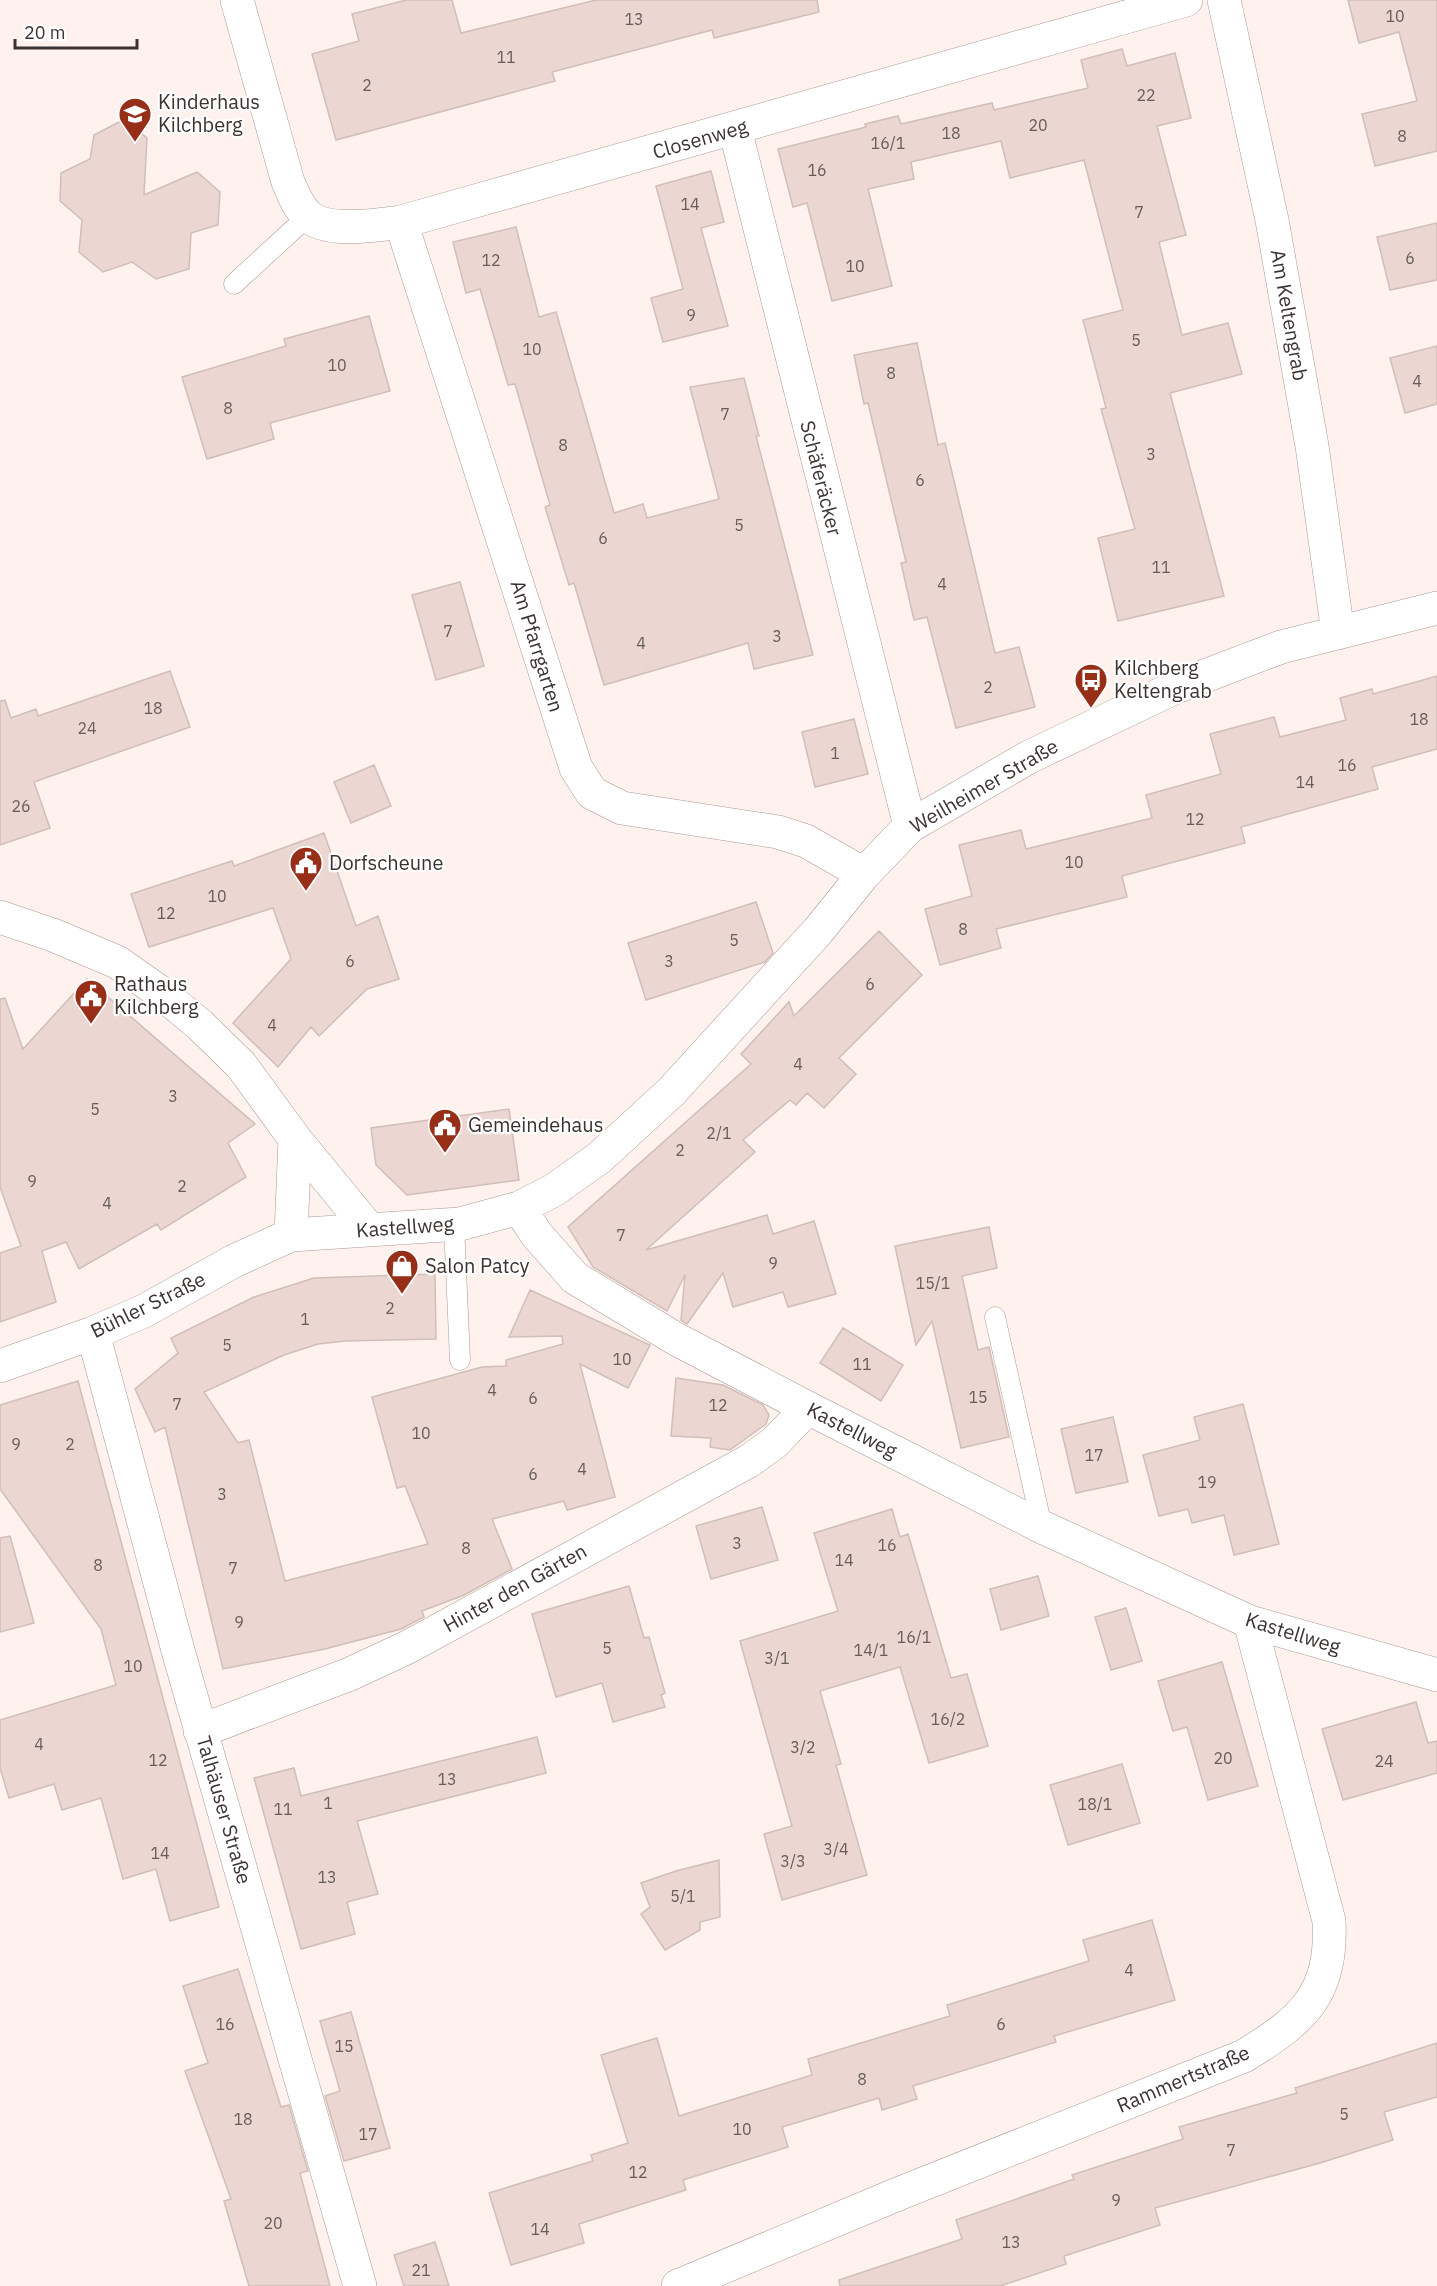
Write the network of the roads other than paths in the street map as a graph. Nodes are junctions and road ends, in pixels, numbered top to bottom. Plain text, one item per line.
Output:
1 (237, 0) edge
2 (1186, 0) edge
3 (1224, 0) edge
4 (735, 129) junction
5 (308, 216) junction
6 (401, 222) junction
7 (234, 284) dead end
8 (1437, 608) edge
9 (1338, 633) junction
10 (910, 826) junction
11 (864, 874) junction
12 (0, 917) edge
13 (295, 1139) junction
14 (519, 1208) junction
15 (454, 1225) junction
16 (369, 1230) junction
17 (291, 1235) junction
18 (995, 1317) dead end
19 (93, 1333) junction
20 (460, 1360) dead end
21 (0, 1366) edge
22 (808, 1408) junction
23 (1042, 1527) junction
24 (1251, 1622) junction
25 (1437, 1675) edge
26 (200, 1731) junction
27 (360, 2286) edge
28 (678, 2286) edge

1 - 5 street
2 - 4 street, Closenweg
3 - 9 street, Am Keltengrab
4 - 6 street, Closenweg
4 - 10 street, Schäferäcker
5 - 6 street, Closenweg
5 - 7 lane
6 - 11 street, Am Pfarrgarten
8 - 9 street, Weilheimer Straße
9 - 10 street, Weilheimer Straße
10 - 11 street, Weilheimer Straße
11 - 14 street, Weilheimer Straße
12 - 13 street
13 - 16 street
13 - 17 street
14 - 15 street, Kastellweg
14 - 22 street, Kastellweg
15 - 16 street, Kastellweg
15 - 20 lane
16 - 17 street, Kastellweg
17 - 19 street, Bühler Straße
18 - 23 lane
19 - 21 street, Bühler Straße
19 - 26 street, Talhäuser Straße
22 - 23 street, Kastellweg
22 - 26 street, Hinter den Gärten
23 - 24 street, Kastellweg
24 - 25 street, Kastellweg
24 - 28 street, Rammertstraße
26 - 27 street, Talhäuser Straße

